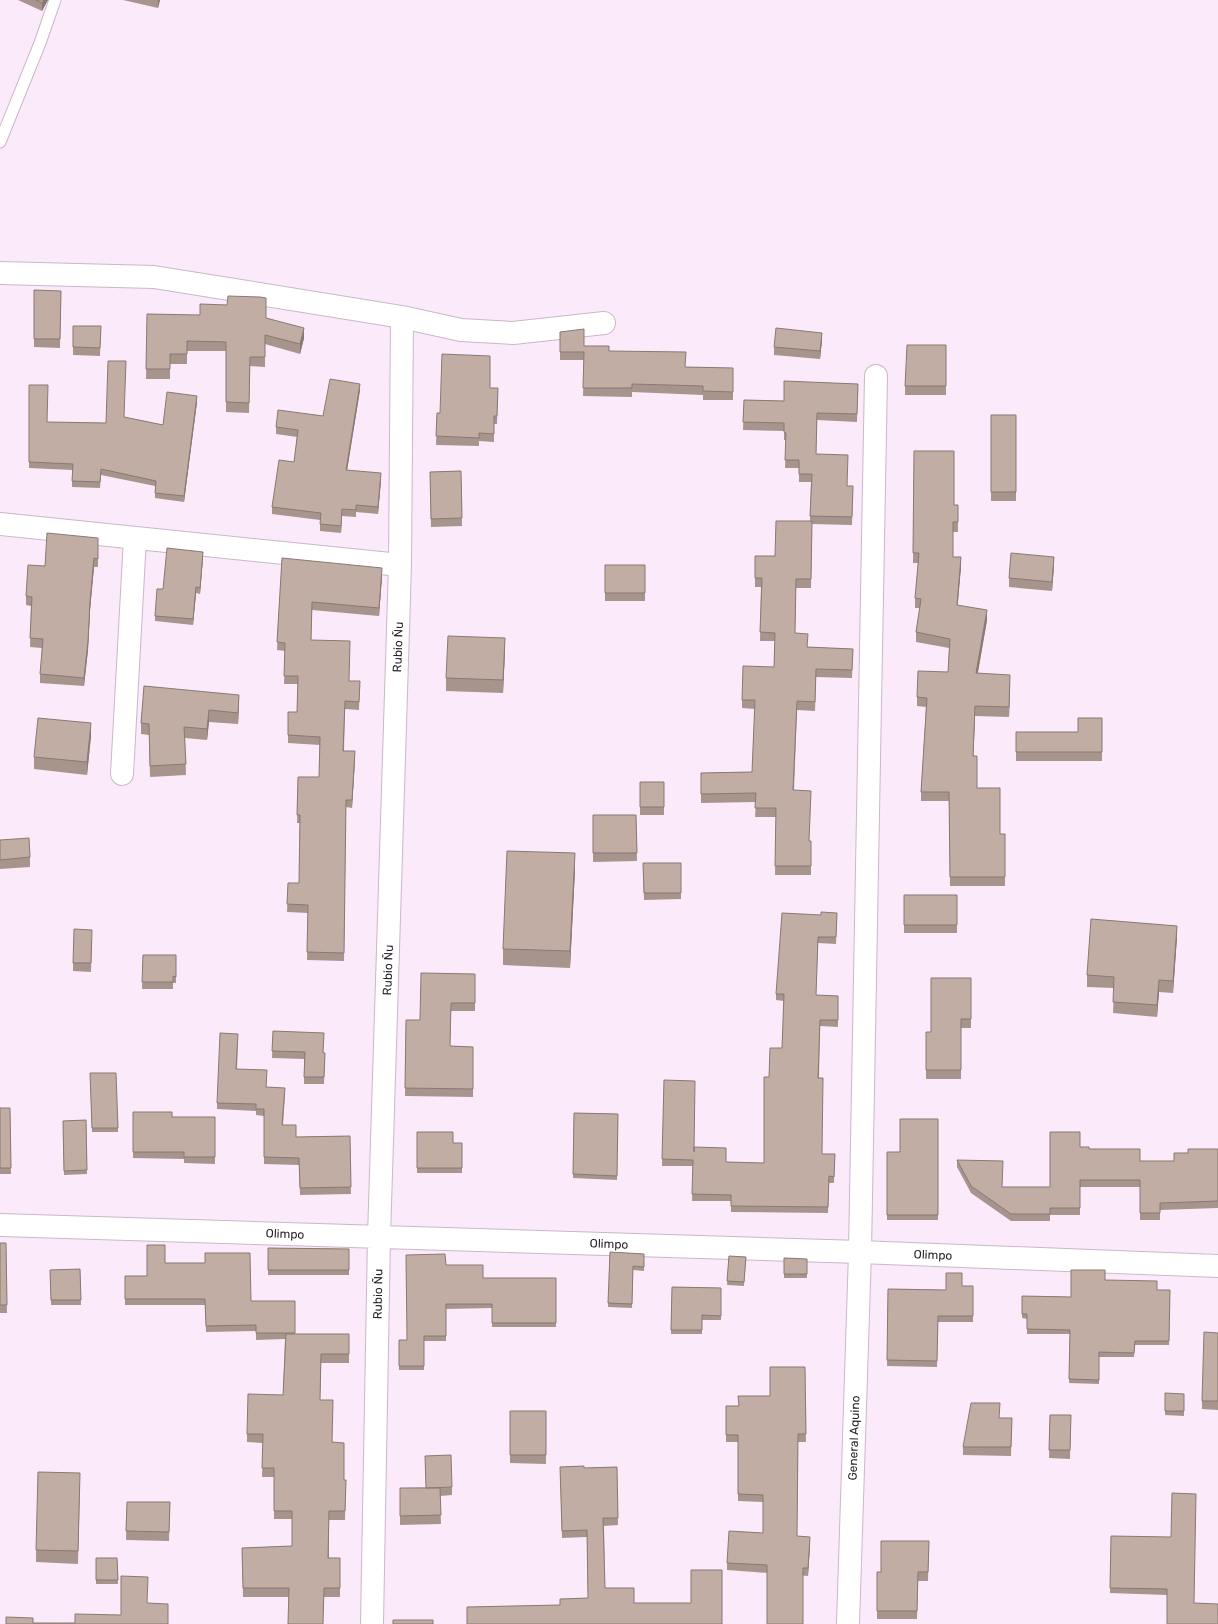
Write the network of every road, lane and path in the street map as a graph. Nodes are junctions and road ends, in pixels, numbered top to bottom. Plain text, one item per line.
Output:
1 (55, 0) edge
2 (0, 142) edge
3 (0, 273) edge
4 (402, 317) junction
5 (604, 323) dead end
6 (876, 376) dead end
7 (0, 524) edge
8 (135, 538) junction
9 (400, 565) junction
10 (122, 774) dead end
11 (0, 1225) edge
12 (379, 1236) junction
13 (860, 1252) junction
14 (1218, 1266) edge
15 (372, 1624) edge
16 (848, 1624) edge

1 - 2 lane
3 - 4 street
4 - 5 street
4 - 9 street, Rubio Ñu
6 - 13 street, General Aquino
7 - 8 street
8 - 9 street
8 - 10 street
9 - 12 street, Rubio Ñu
11 - 12 street, Olimpo
12 - 13 street, Olimpo
12 - 15 street, Rubio Ñu
13 - 14 street, Olimpo
13 - 16 street, General Aquino

